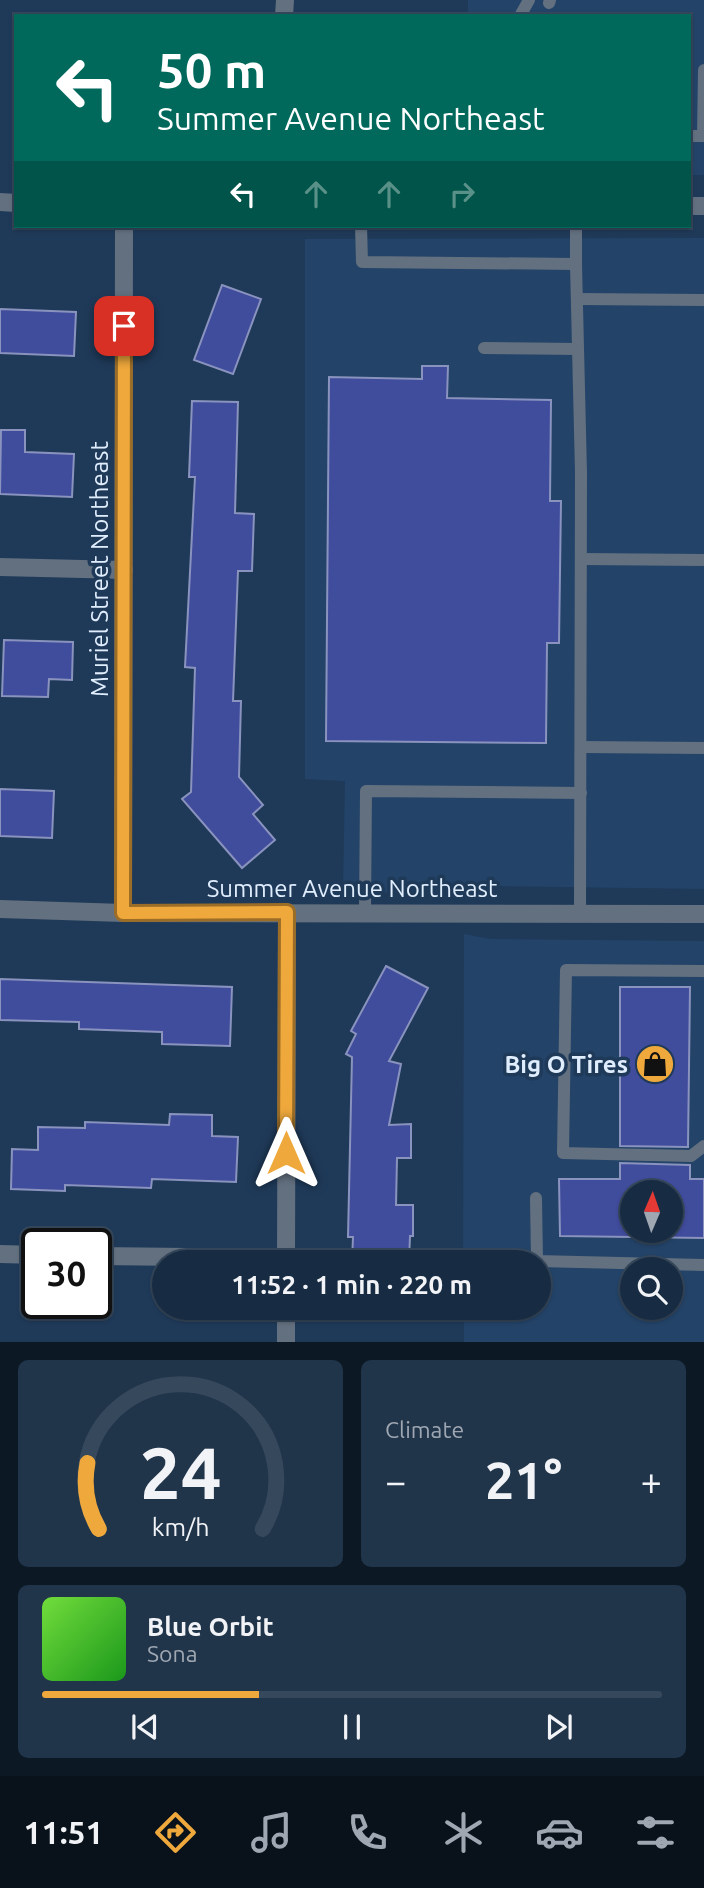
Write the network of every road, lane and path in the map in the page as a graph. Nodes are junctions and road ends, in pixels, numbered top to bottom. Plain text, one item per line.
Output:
1 (704, 70) edge
2 (691, 136) edge
3 (124, 228) edge
4 (361, 228) edge
5 (576, 228) edge
6 (576, 264) junction
7 (577, 299) junction
8 (704, 300) edge
9 (484, 348) dead end
10 (578, 349) junction
11 (581, 559) junction
12 (704, 560) edge
13 (0, 567) edge
14 (124, 570) junction
15 (581, 747) junction
16 (704, 748) edge
17 (581, 793) junction
18 (0, 909) edge
19 (287, 912) junction
20 (365, 912) junction
21 (123, 913) junction
22 (580, 913) junction
23 (704, 914) edge
24 (704, 971) edge
25 (704, 1146) edge
26 (536, 1198) dead end
27 (286, 1250) edge
28 (0, 1254) edge
29 (21, 1255) edge
30 (112, 1256) edge
31 (152, 1257) edge
32 (704, 1265) edge
33 (286, 1320) edge
34 (286, 1342) edge

1 - 2 lane
3 - 14 street, Muriel Street Northeast
4 - 6 lane
5 - 6 lane
6 - 7 lane
7 - 8 lane
7 - 10 lane
9 - 10 lane
10 - 11 lane
11 - 12 lane
11 - 15 lane
13 - 14 street
14 - 21 street, Muriel Street Northeast
15 - 16 lane
15 - 17 lane
17 - 20 lane
17 - 22 lane
18 - 21 street, Summer Avenue Northeast
19 - 20 street, Summer Avenue Northeast
19 - 21 street, Summer Avenue Northeast
19 - 27 street
20 - 22 street, Summer Avenue Northeast
22 - 23 street, Summer Avenue Northeast
24 - 25 lane
26 - 32 lane
28 - 29 street
30 - 31 street
33 - 34 street

